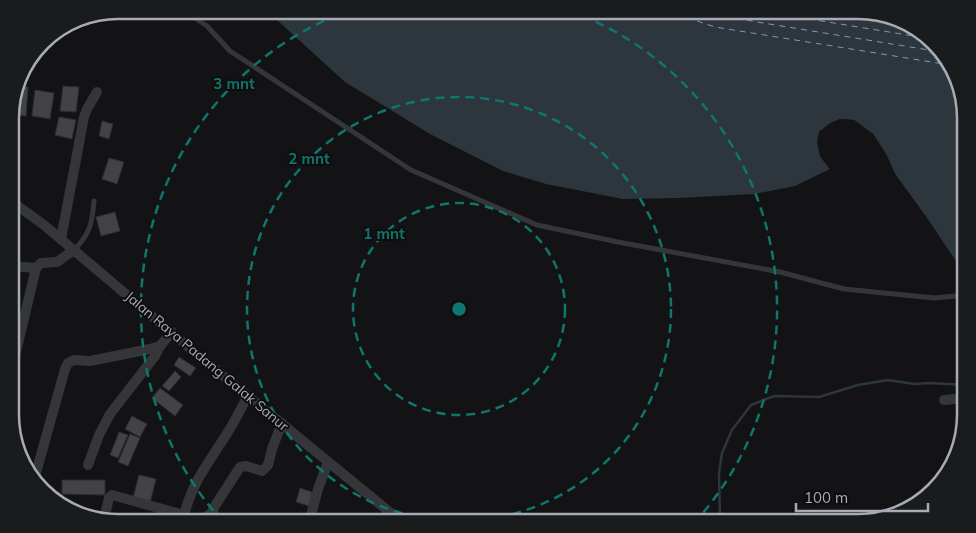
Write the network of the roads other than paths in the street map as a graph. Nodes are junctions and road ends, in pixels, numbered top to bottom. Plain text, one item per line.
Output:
1 (196, 19) edge
2 (97, 92) dead end
3 (94, 201) dead end
4 (19, 207) edge
5 (60, 239) junction
6 (74, 250) junction
7 (19, 267) edge
8 (36, 268) junction
9 (957, 296) edge
10 (172, 332) junction
11 (19, 339) edge
12 (160, 346) junction
13 (248, 396) junction
14 (957, 399) edge
15 (944, 400) dead end
16 (282, 423) junction
17 (328, 462) junction
18 (88, 465) dead end
19 (36, 472) edge
20 (105, 513) edge
21 (180, 514) edge
22 (184, 514) edge
23 (212, 514) edge
24 (311, 514) edge
25 (392, 514) edge

1 - 9 lane
2 - 5 street
3 - 6 lane
4 - 5 street, Jalan Raya Padang Galak Sanur
5 - 6 street, Jalan Raya Padang Galak Sanur
6 - 8 street
6 - 10 street, Jalan Raya Padang Galak Sanur
7 - 8 street
8 - 11 street
10 - 12 street
10 - 13 street, Jalan Raya Padang Galak Sanur
12 - 18 street
12 - 19 street
13 - 16 street, Jalan Raya Padang Galak Sanur
13 - 22 street
14 - 15 street
16 - 17 street, Jalan Raya Padang Galak Sanur
16 - 23 street
17 - 24 street
17 - 25 street, Jalan Raya Padang Galak Sanur
20 - 21 street

